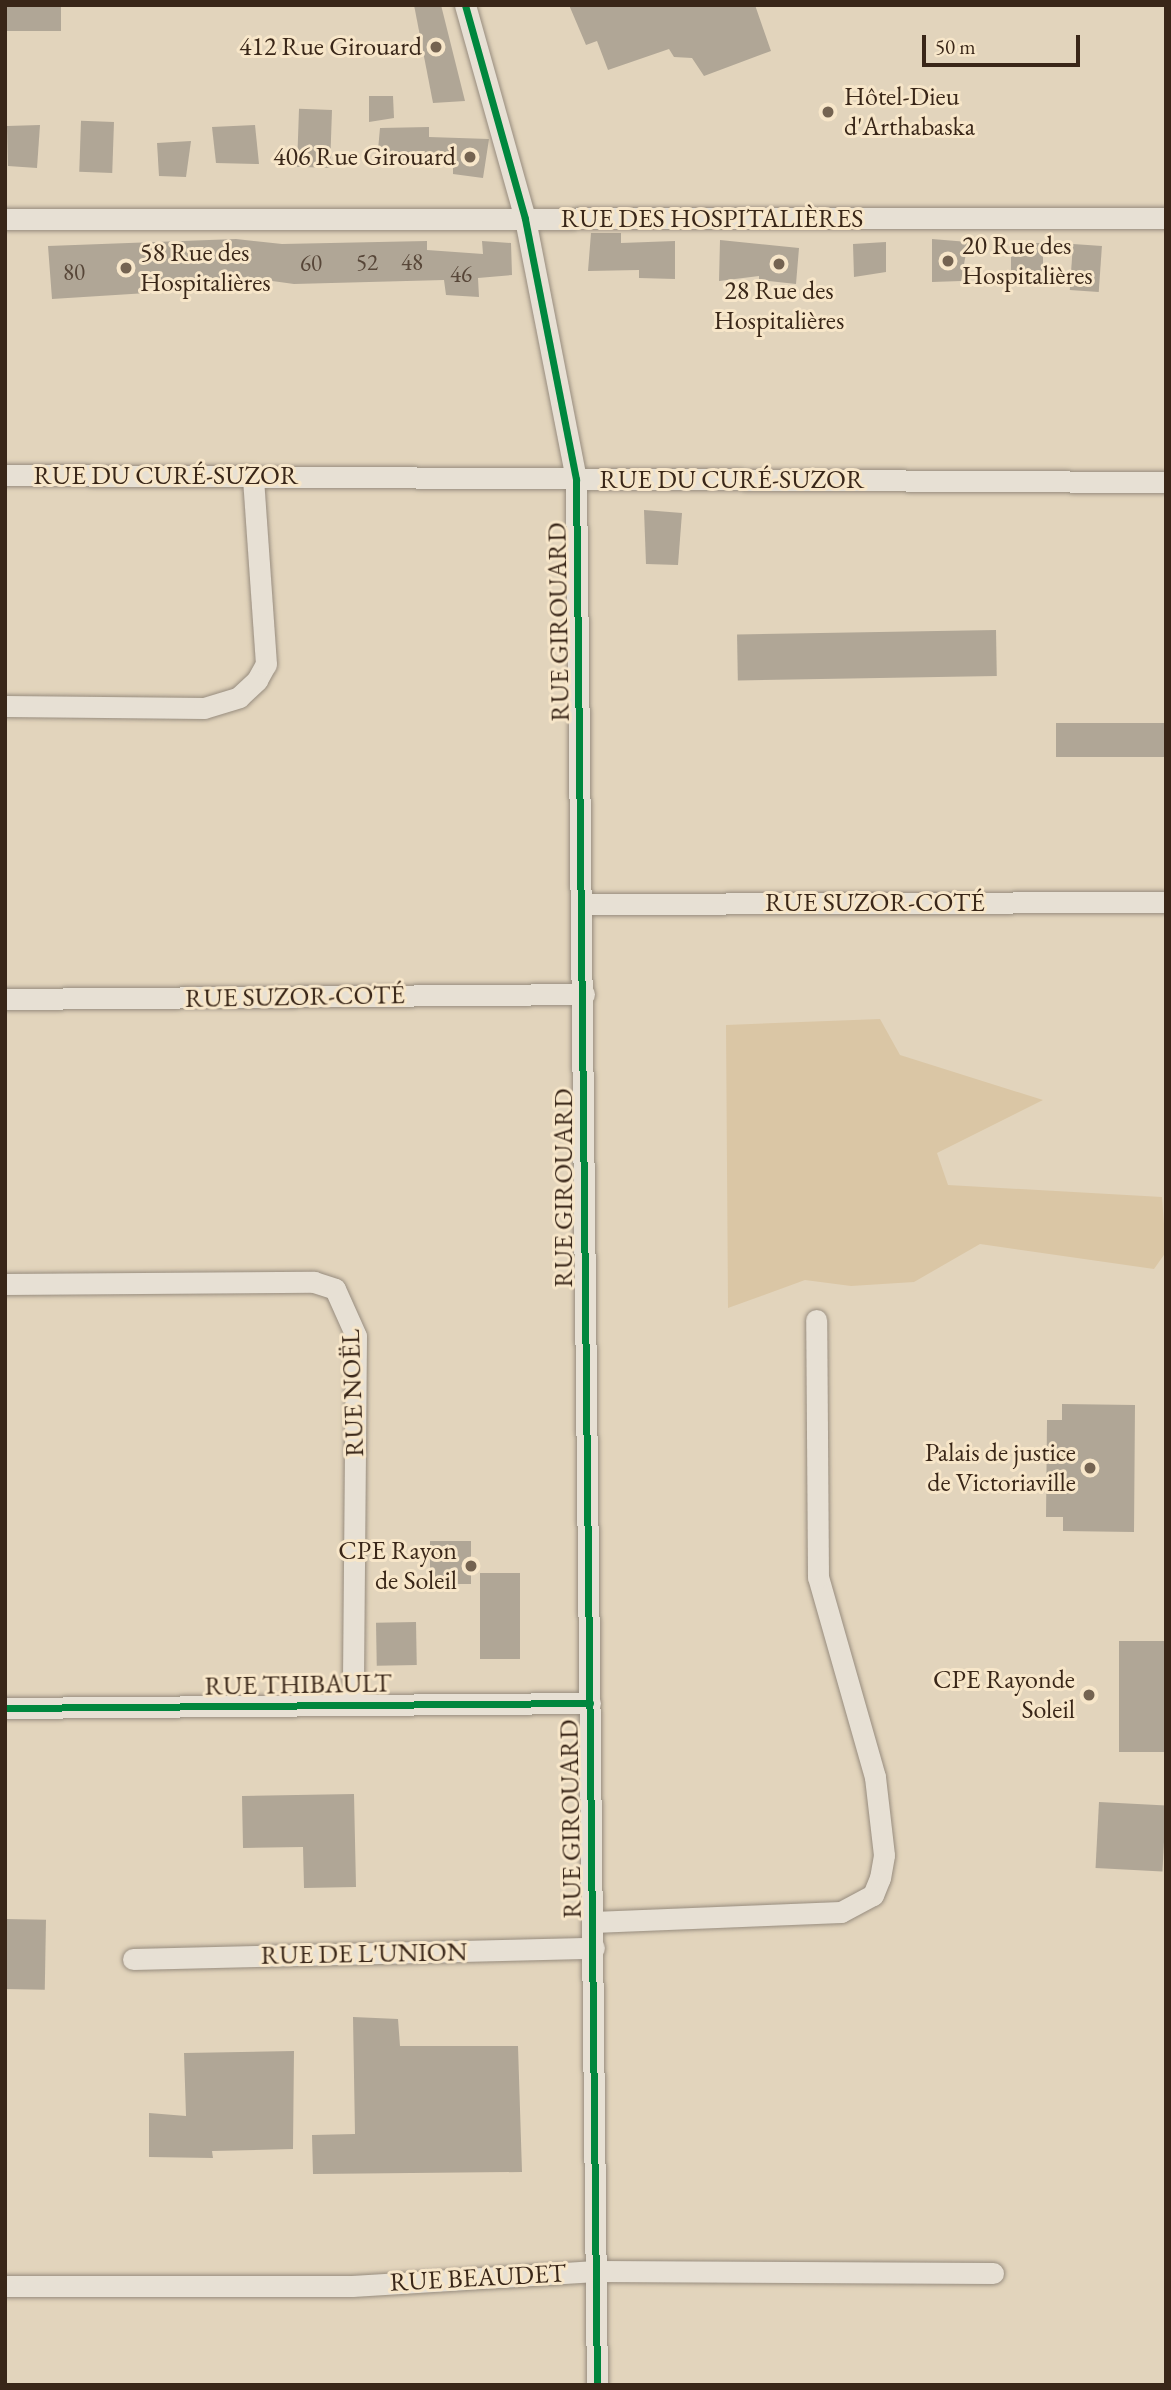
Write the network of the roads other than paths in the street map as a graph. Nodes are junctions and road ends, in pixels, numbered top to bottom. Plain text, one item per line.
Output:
1 (465, 5) edge
2 (1166, 218) edge
3 (5, 219) edge
4 (525, 219) junction
5 (5, 475) edge
6 (253, 476) junction
7 (576, 479) junction
8 (1166, 482) edge
9 (5, 706) edge
10 (1166, 902) edge
11 (584, 904) junction
12 (584, 994) junction
13 (5, 999) edge
14 (5, 1284) edge
15 (816, 1320) dead end
16 (590, 1703) junction
17 (354, 1705) junction
18 (5, 1708) edge
19 (593, 1922) junction
20 (594, 1948) junction
21 (133, 1959) dead end
22 (596, 2271) junction
23 (993, 2273) dead end
24 (5, 2286) edge
25 (597, 2385) edge

1 - 4 street, RUE GIROUARD
2 - 4 street, RUE DES HOSPITALIÈRES
3 - 4 street, RUE DES HOSPITALIÈRES
4 - 7 street, RUE GIROUARD
5 - 6 street, RUE DU CURÉ-SUZOR
6 - 7 street, RUE DU CURÉ-SUZOR
6 - 9 street
7 - 8 street, RUE DU CURÉ-SUZOR
7 - 11 street, RUE GIROUARD
10 - 11 street, RUE SUZOR-COTÉ
11 - 12 street, RUE GIROUARD
12 - 13 street, RUE SUZOR-COTÉ
12 - 16 street, RUE GIROUARD
14 - 17 street, RUE NOËL
15 - 19 street
16 - 17 street, RUE THIBAULT
16 - 19 street, RUE GIROUARD
17 - 18 street, RUE THIBAULT
19 - 20 street, RUE GIROUARD
20 - 21 street, RUE DE L'UNION
20 - 22 street, RUE GIROUARD
22 - 23 street, RUE BEAUDET
22 - 24 street, RUE BEAUDET
22 - 25 street, RUE GIROUARD

